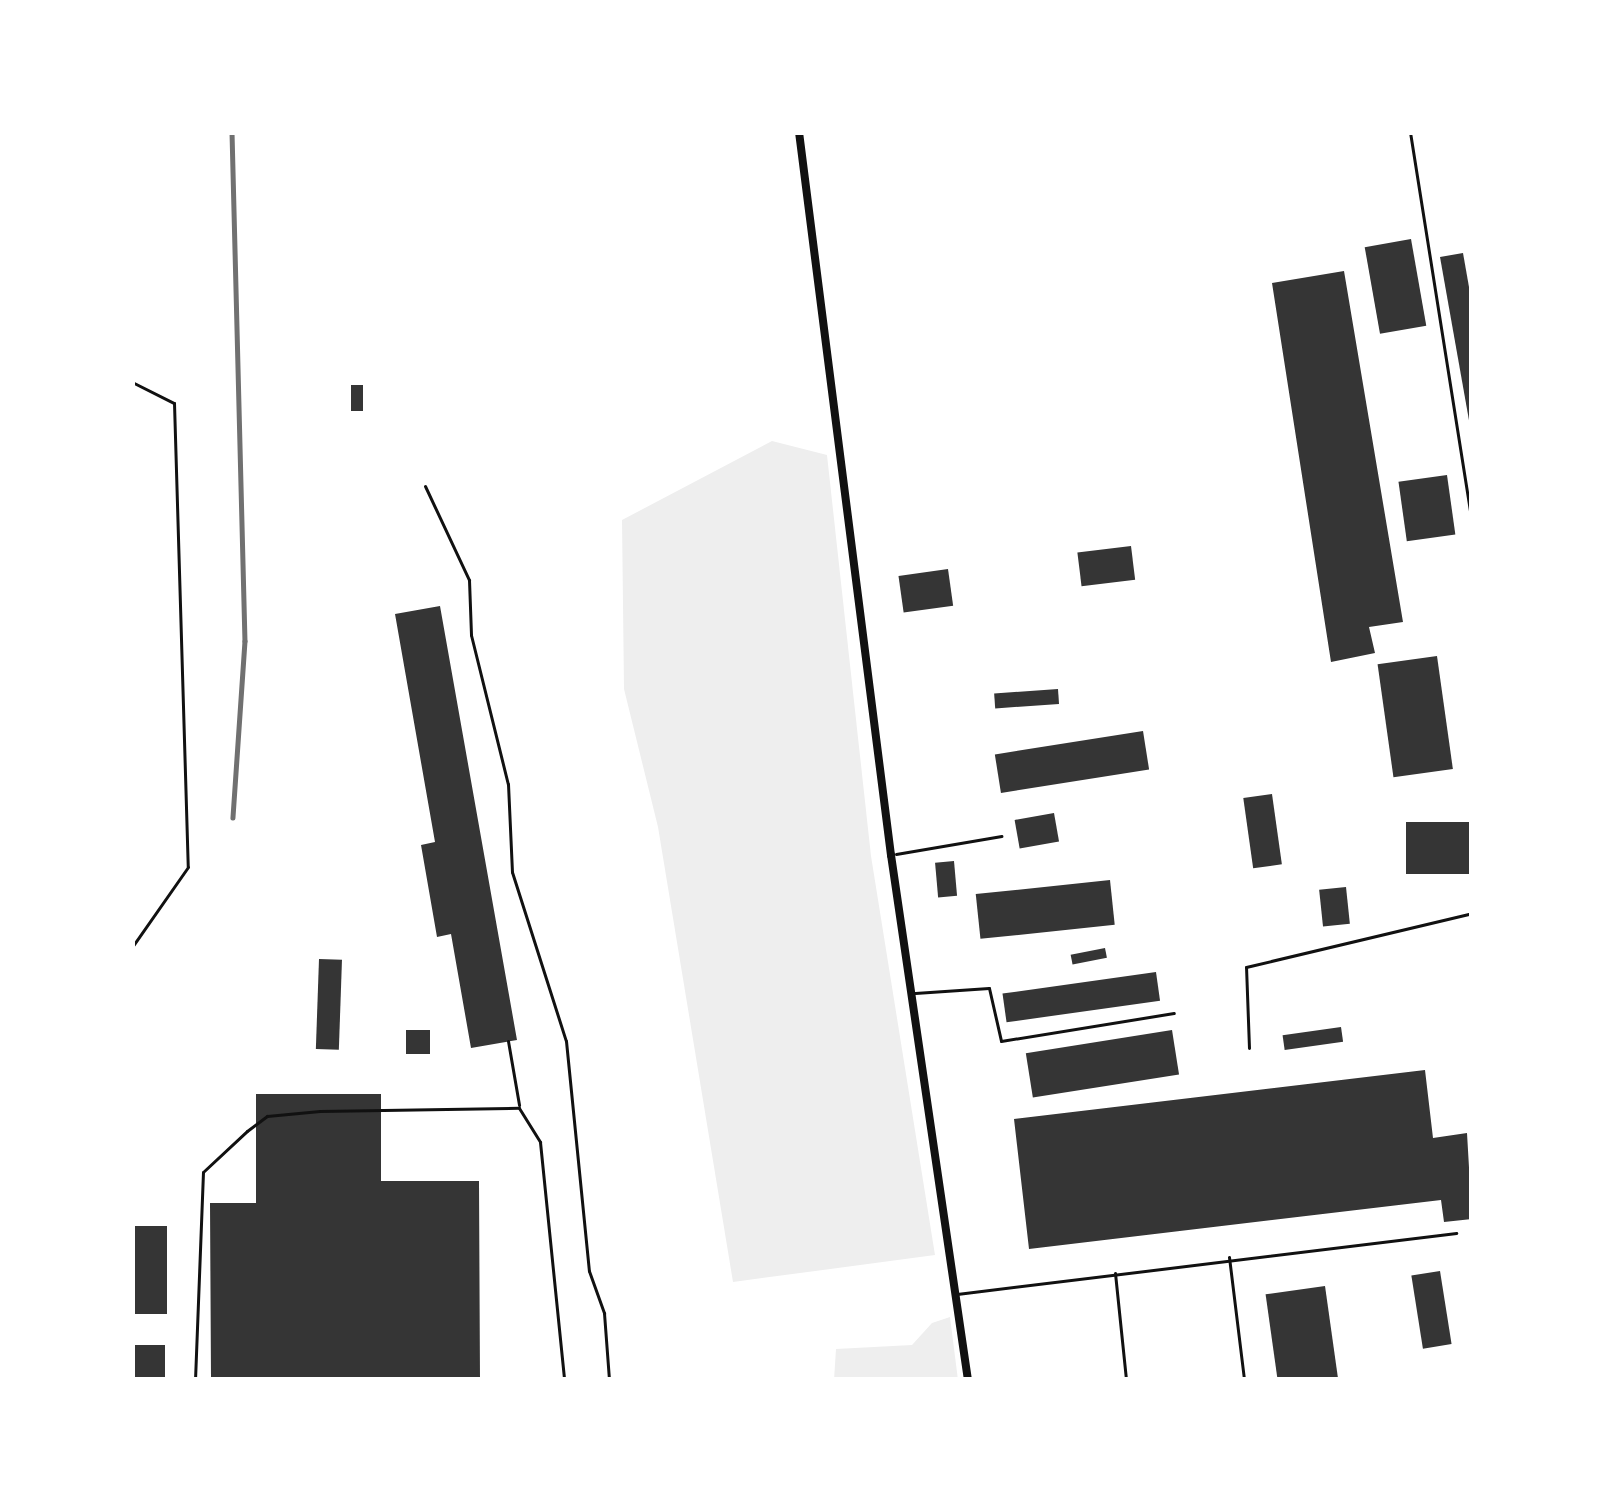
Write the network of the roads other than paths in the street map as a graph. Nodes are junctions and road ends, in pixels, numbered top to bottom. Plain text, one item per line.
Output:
1 (800, 132) edge
2 (1410, 132) edge
3 (132, 382) edge
4 (1472, 525) edge
5 (1001, 836) dead end
6 (891, 855) junction
7 (1472, 913) edge
8 (132, 946) edge
9 (914, 993) junction
10 (1174, 1013) dead end
11 (508, 1041) dead end
12 (1249, 1048) dead end
13 (520, 1108) junction
14 (1456, 1233) dead end
15 (1229, 1257) junction
16 (1114, 1272) junction
17 (955, 1294) junction
18 (1126, 1379) edge
19 (194, 1380) edge
20 (564, 1380) edge
21 (968, 1380) edge
22 (1244, 1380) edge

1 - 6 street
2 - 4 lane
3 - 8 lane
5 - 6 lane
6 - 9 street
7 - 12 lane
9 - 10 lane
9 - 17 street
11 - 13 lane
13 - 19 lane
13 - 20 lane
14 - 15 lane
15 - 16 lane
15 - 22 lane
16 - 17 lane
16 - 18 lane
17 - 21 street

